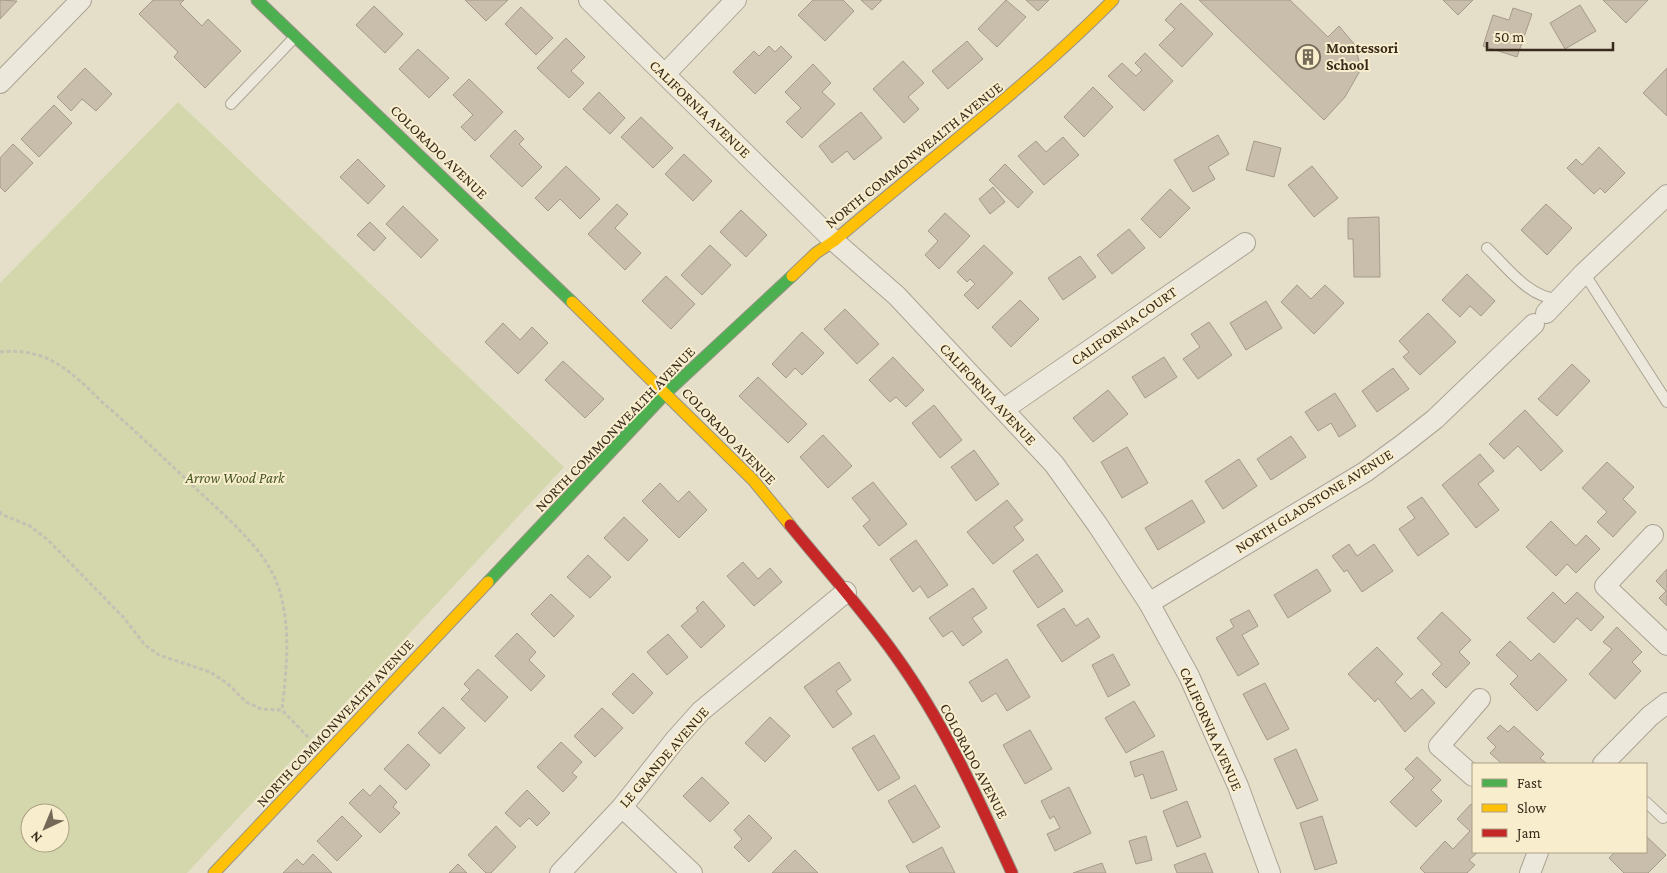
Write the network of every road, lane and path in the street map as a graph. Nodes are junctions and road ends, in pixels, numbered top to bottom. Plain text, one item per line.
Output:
1 (81, 0) edge
2 (257, 0) edge
3 (589, 0) edge
4 (736, 0) edge
5 (1113, 0) edge
6 (296, 36) junction
7 (665, 74) junction
8 (0, 83) edge
9 (231, 104) dead end
10 (1667, 195) edge
11 (834, 241) junction
12 (1245, 243) dead end
13 (1487, 248) dead end
14 (1584, 273) junction
15 (1547, 312) junction
16 (0, 352) edge
17 (666, 394) junction
18 (1667, 402) edge
19 (1004, 409) junction
20 (0, 514) edge
21 (1653, 535) dead end
22 (846, 592) junction
23 (1149, 603) junction
24 (1667, 645) edge
25 (1480, 699) dead end
26 (1667, 703) edge
27 (282, 710) junction
28 (308, 737) dead end
29 (1606, 763) edge
30 (1472, 775) edge
31 (1647, 803) edge
32 (622, 807) junction
33 (1663, 818) dead end
34 (1538, 853) edge
35 (214, 873) edge
36 (560, 873) edge
37 (692, 873) edge
38 (1012, 873) edge
39 (1270, 873) edge
40 (1530, 873) edge

1 - 8 street
2 - 6 street, COLORADO AVENUE
3 - 7 street, CALIFORNIA AVENUE
4 - 7 street
5 - 11 street, NORTH COMMONWEALTH AVENUE
6 - 9 lane
6 - 17 street, COLORADO AVENUE
7 - 11 street, CALIFORNIA AVENUE
10 - 14 street, NORTH GLADSTONE AVENUE
11 - 17 street, NORTH COMMONWEALTH AVENUE
11 - 19 street, CALIFORNIA AVENUE
12 - 19 street, CALIFORNIA COURT
13 - 15 lane
14 - 15 street, NORTH GLADSTONE AVENUE
14 - 18 lane
15 - 23 street, NORTH GLADSTONE AVENUE
16 - 27 path
17 - 22 street, COLORADO AVENUE
17 - 35 street, NORTH COMMONWEALTH AVENUE
19 - 23 street, CALIFORNIA AVENUE
20 - 27 path
21 - 24 street
22 - 32 street, LE GRANDE AVENUE
22 - 38 street, COLORADO AVENUE
23 - 39 street, CALIFORNIA AVENUE
25 - 30 street
26 - 29 street
27 - 28 path
31 - 33 lane
32 - 36 street, LE GRANDE AVENUE
32 - 37 street
34 - 40 street

